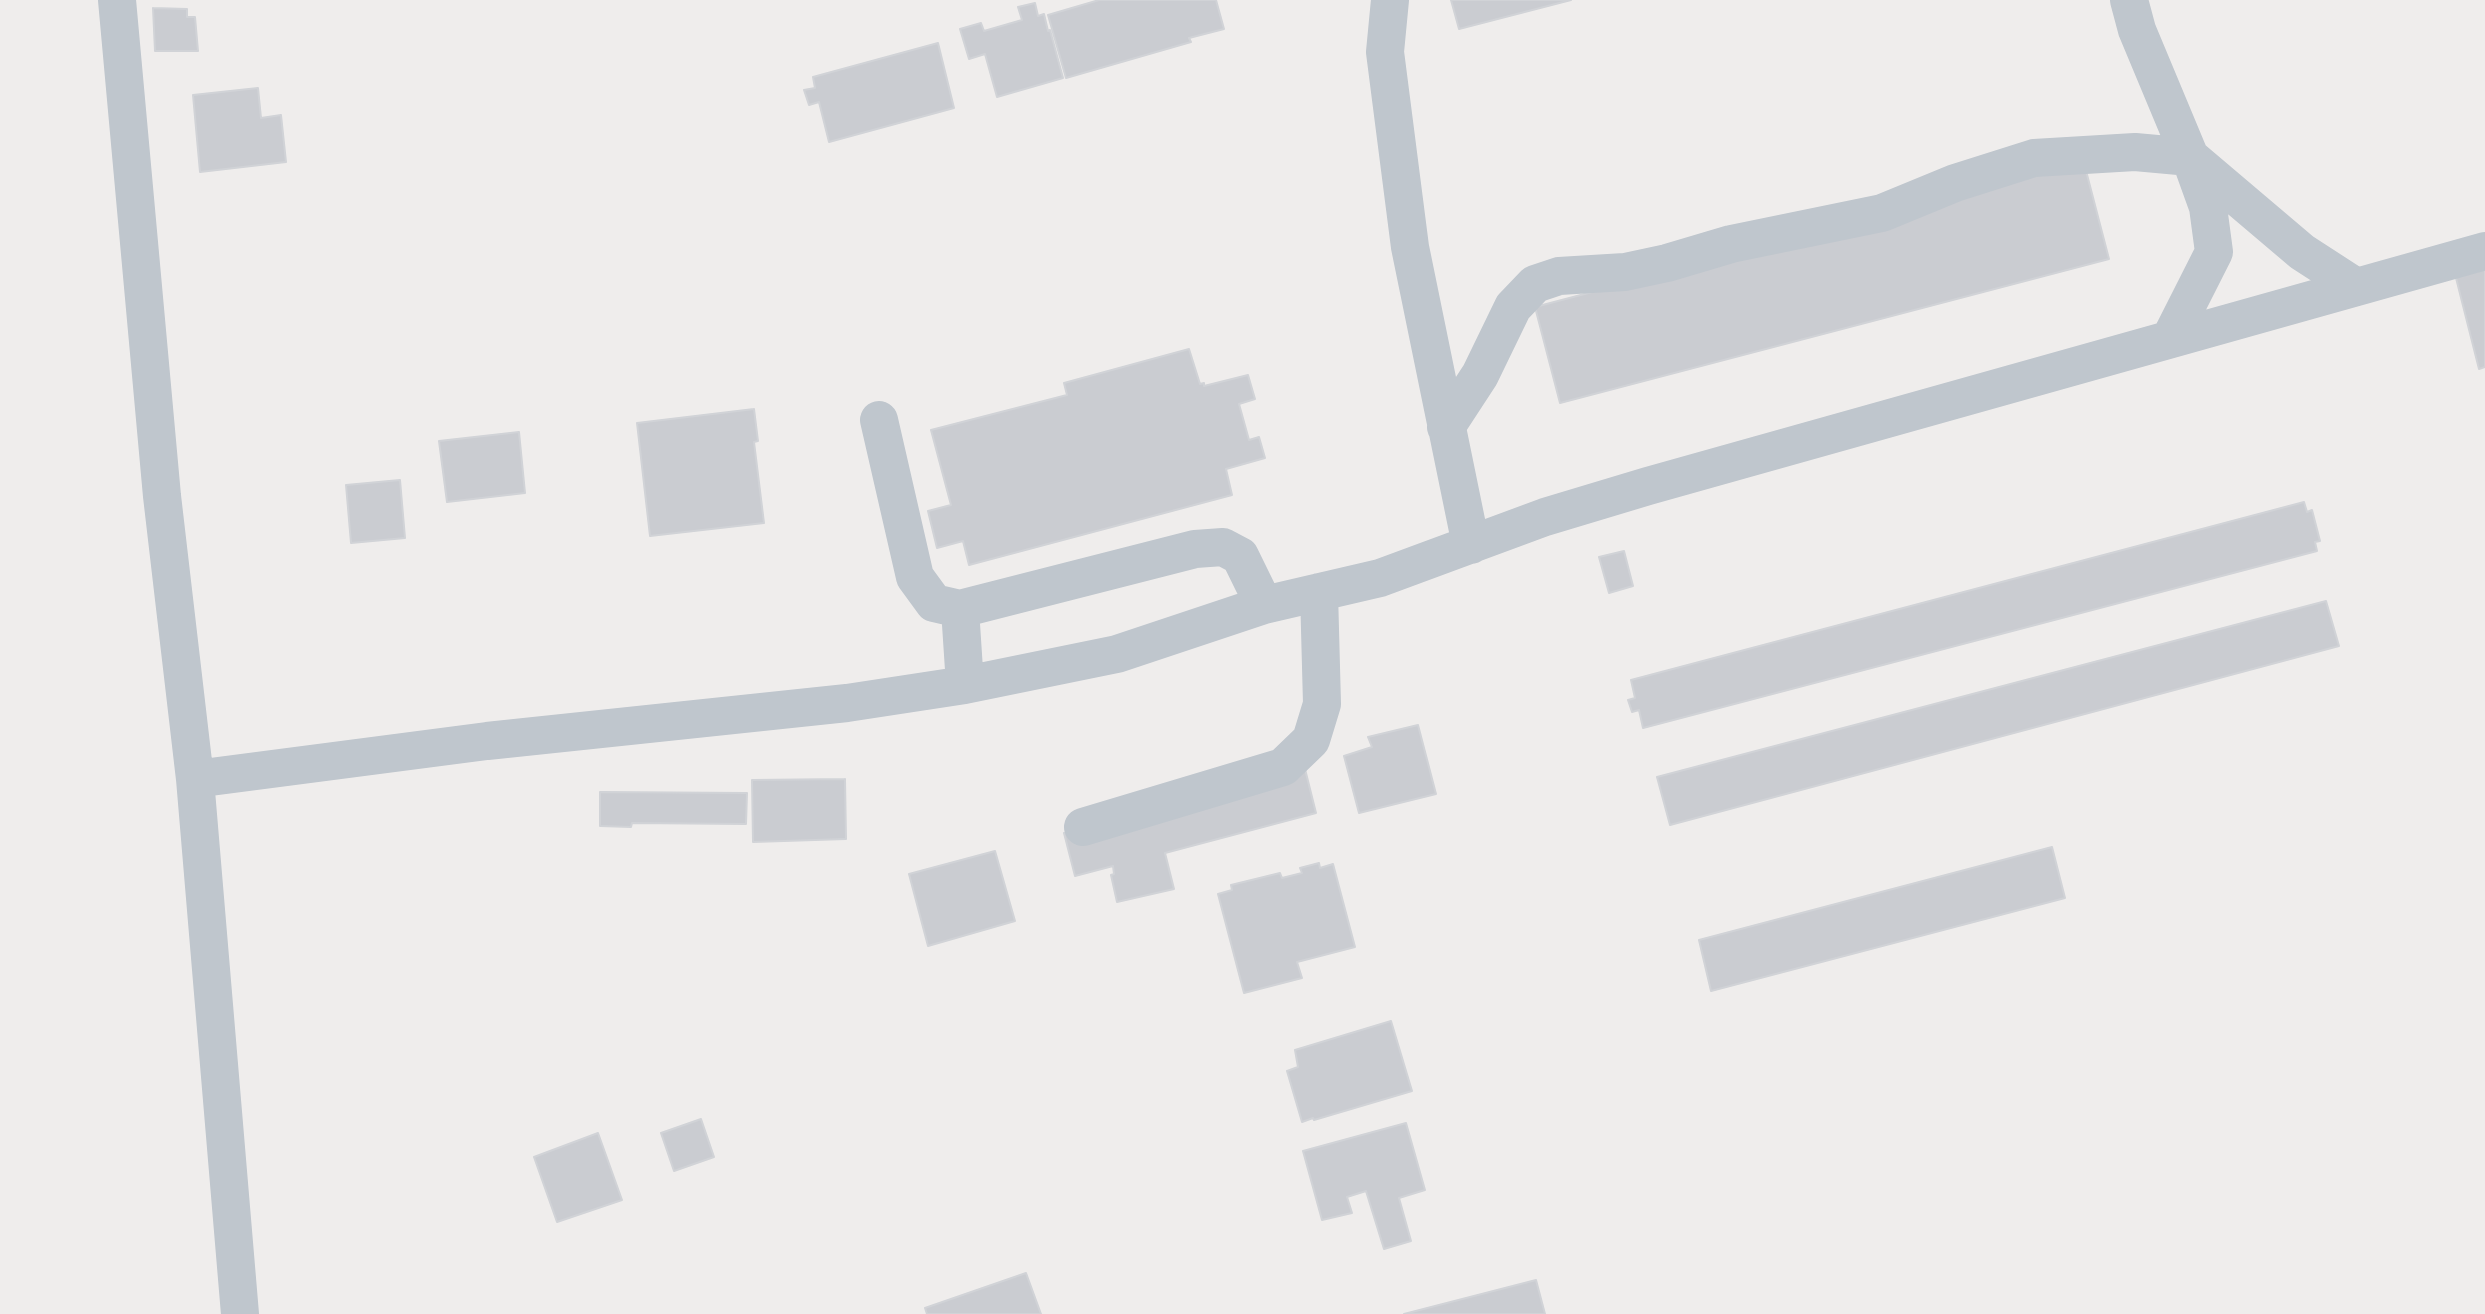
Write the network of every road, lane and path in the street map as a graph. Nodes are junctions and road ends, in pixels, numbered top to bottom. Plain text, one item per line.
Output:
1 (117, 0) edge
2 (1390, 0) edge
3 (2129, 0) edge
4 (2190, 156) junction
5 (2485, 251) edge
6 (2356, 287) junction
7 (2170, 340) junction
8 (879, 420) dead end
9 (1446, 427) junction
10 (1471, 545) junction
11 (1319, 592) junction
12 (1264, 606) junction
13 (960, 609) junction
14 (965, 685) junction
15 (195, 779) junction
16 (1083, 827) dead end
17 (240, 1314) edge

1 - 15 street
2 - 9 street
3 - 4 street
4 - 6 street
4 - 7 street
4 - 9 street
5 - 6 street
6 - 7 street
7 - 10 street
8 - 13 street
9 - 10 street
10 - 11 street
11 - 12 street
11 - 16 street
12 - 13 street
12 - 14 street
13 - 14 street
14 - 15 street
15 - 17 street

